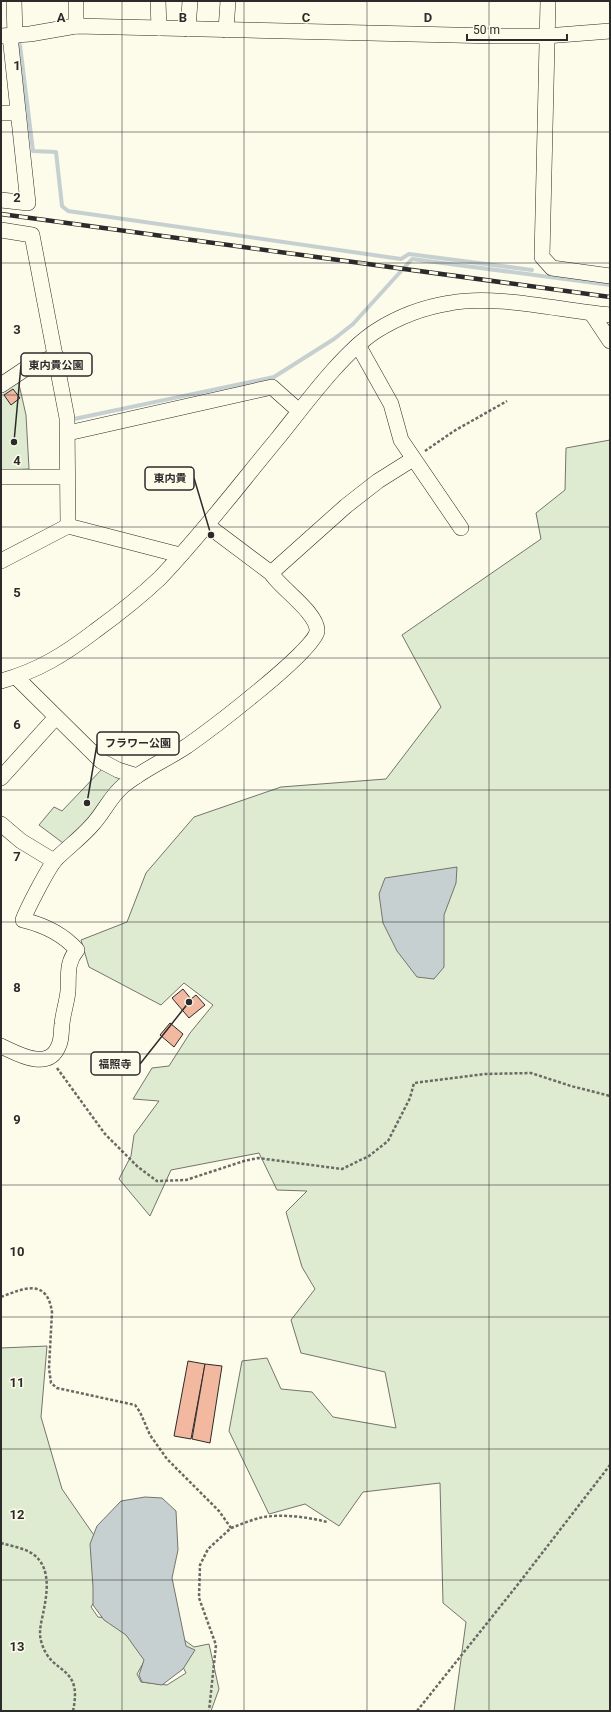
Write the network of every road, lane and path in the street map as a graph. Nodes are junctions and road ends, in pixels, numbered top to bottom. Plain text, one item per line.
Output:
1 (14, 1) edge
2 (76, 1) edge
3 (158, 1) edge
4 (190, 1) edge
5 (228, 1) edge
6 (548, 1) edge
7 (76, 26) junction
8 (158, 28) junction
9 (188, 29) junction
10 (226, 30) junction
11 (610, 31) edge
12 (9, 36) edge
13 (546, 36) junction
14 (18, 113) junction
15 (1, 114) edge
16 (1, 200) edge
17 (1, 230) edge
18 (610, 276) edge
19 (592, 314) junction
20 (610, 315) edge
21 (610, 341) edge
22 (358, 345) junction
23 (56, 356) junction
24 (1, 385) edge
25 (507, 401) dead end
26 (299, 411) junction
27 (68, 434) junction
28 (412, 459) junction
29 (67, 476) junction
30 (1, 477) edge
31 (207, 524) junction
32 (68, 526) junction
33 (461, 528) dead end
34 (180, 555) junction
35 (1, 561) edge
36 (271, 573) junction
37 (16, 677) junction
38 (1, 681) edge
39 (56, 717) junction
40 (137, 776) junction
41 (1, 778) edge
42 (1, 824) edge
43 (54, 861) junction
44 (1, 1046) edge
45 (49, 1058) junction
46 (610, 1096) edge
47 (1, 1296) edge
48 (610, 1465) edge
49 (327, 1522) dead end
50 (231, 1528) junction
51 (1, 1543) edge
52 (73, 1711) edge
53 (209, 1711) edge
54 (417, 1711) edge

1 - 12 street
2 - 7 street
3 - 8 street
4 - 9 street
5 - 10 street
6 - 13 street
7 - 8 street
7 - 12 street
8 - 9 street
9 - 10 street
10 - 13 street
11 - 13 street
12 - 14 street
13 - 18 street
14 - 15 street
14 - 16 street
17 - 23 street
19 - 20 street
19 - 21 street
19 - 22 street
22 - 26 street
22 - 28 street
23 - 24 street
23 - 27 street
25 - 28 path
26 - 27 street
26 - 31 street
27 - 29 street
28 - 33 street
28 - 36 street
29 - 30 street
29 - 32 street
31 - 34 street
31 - 36 street
32 - 34 street
32 - 35 street
34 - 37 street
36 - 40 street
37 - 38 street
37 - 39 street
39 - 40 street
39 - 41 street
40 - 43 street
42 - 43 street
43 - 45 street
44 - 45 street
45 - 46 path
47 - 50 path
48 - 54 path
49 - 50 path
50 - 53 path
51 - 52 path

